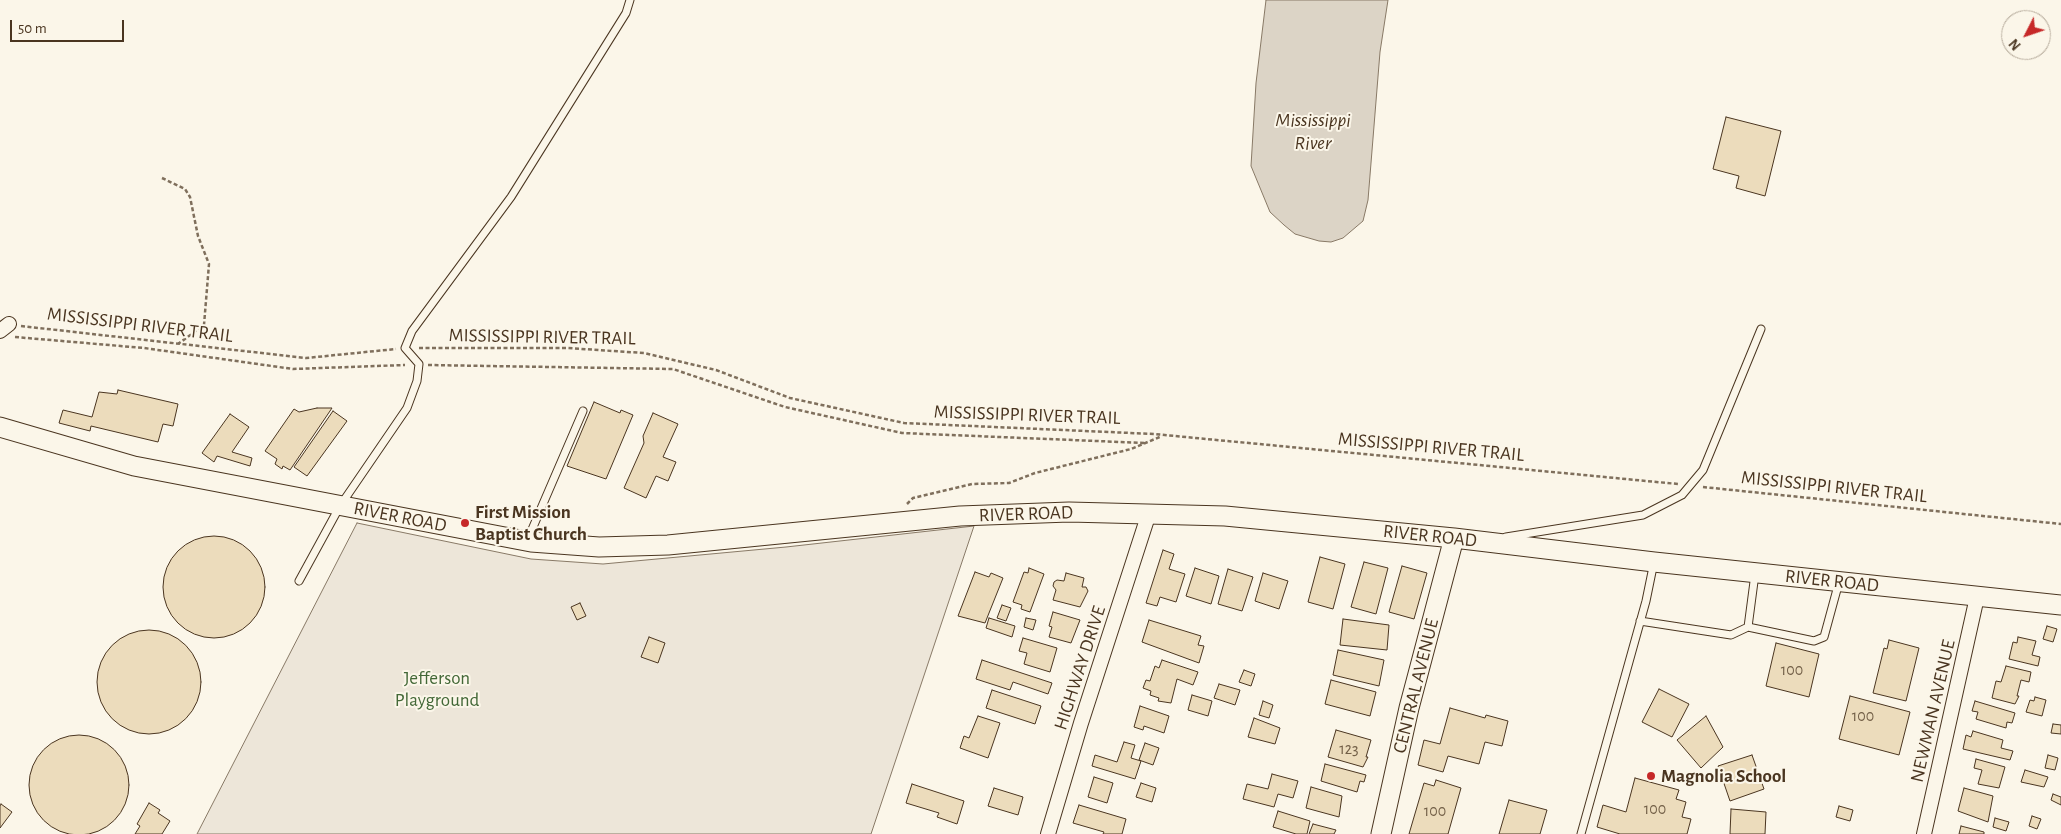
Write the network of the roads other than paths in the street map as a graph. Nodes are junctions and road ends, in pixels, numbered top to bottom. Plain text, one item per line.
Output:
1 (630, 0) edge
2 (1761, 329) dead end
3 (583, 411) dead end
4 (0, 427) edge
5 (340, 506) junction
6 (1149, 513) junction
7 (1454, 538) junction
8 (527, 541) junction
9 (1478, 542) junction
10 (1654, 562) junction
11 (1755, 573) junction
12 (299, 581) dead end
13 (1839, 582) junction
14 (1977, 597) junction
15 (2061, 605) edge
16 (1640, 621) junction
17 (1748, 627) junction
18 (1048, 834) edge
19 (1381, 834) edge
20 (1581, 834) edge
21 (1924, 834) edge

1 - 5 lane
2 - 9 lane
3 - 8 lane
4 - 5 main road, RIVER ROAD
5 - 8 main road, RIVER ROAD
5 - 12 lane
6 - 7 main road, RIVER ROAD
6 - 8 main road, RIVER ROAD
6 - 18 street, HIGHWAY DRIVE
7 - 9 main road, RIVER ROAD
7 - 19 main road, CENTRAL AVENUE
9 - 10 main road, RIVER ROAD
10 - 11 main road, RIVER ROAD
10 - 16 lane
11 - 13 main road, RIVER ROAD
11 - 17 lane
13 - 14 main road, RIVER ROAD
13 - 17 lane
14 - 15 main road, RIVER ROAD
14 - 21 street, NEWMAN AVENUE
16 - 17 lane
16 - 20 lane

